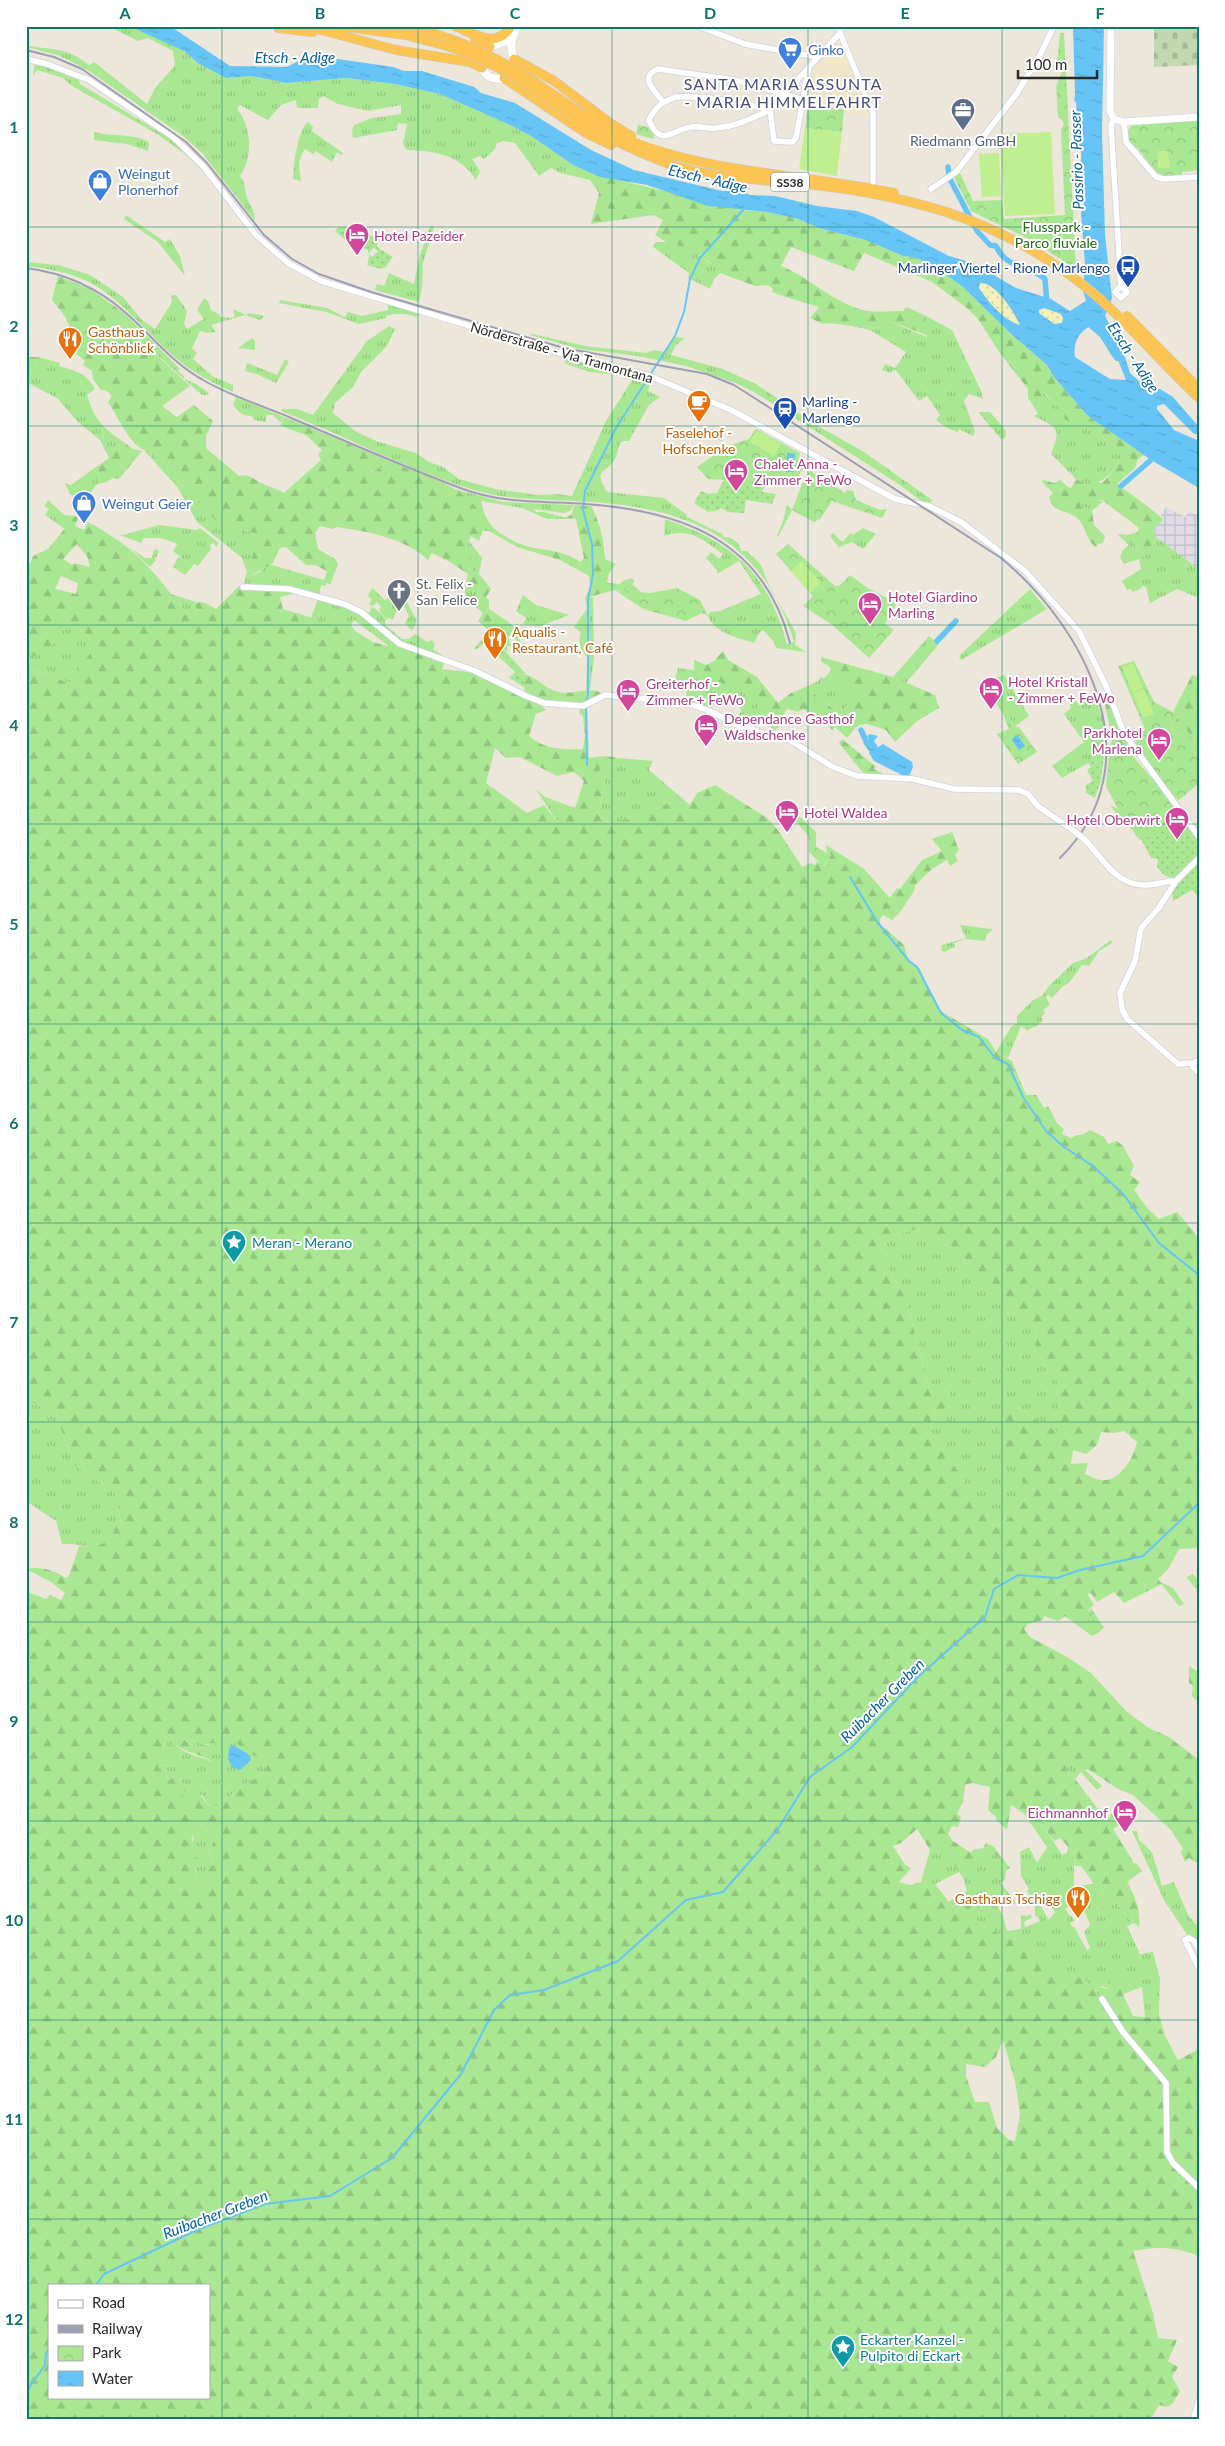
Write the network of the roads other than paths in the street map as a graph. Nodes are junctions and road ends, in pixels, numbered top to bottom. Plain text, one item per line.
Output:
1 (307, 26) edge
2 (340, 26) edge
3 (394, 26) edge
4 (514, 26) edge
5 (698, 26) edge
6 (840, 26) edge
7 (1054, 26) edge
8 (1111, 26) edge
9 (278, 28) dead end
10 (459, 28) edge
11 (840, 33) junction
12 (494, 46) junction
13 (389, 48) junction
14 (512, 54) junction
15 (818, 57) junction
16 (26, 59) edge
17 (481, 64) joint
18 (809, 66) junction
19 (504, 78) joint
20 (784, 93) junction
21 (804, 100) junction
22 (663, 102) junction
23 (770, 110) junction
24 (573, 112) junction
25 (1199, 117) edge
26 (1114, 119) junction
27 (1124, 122) junction
28 (648, 147) junction
29 (651, 157) junction
30 (1199, 178) edge
31 (873, 182) dead end
32 (931, 189) dead end
33 (931, 204) junction
34 (1121, 286) dead end
35 (1115, 309) junction
36 (1199, 388) edge
37 (1199, 398) edge
38 (242, 587) dead end
39 (1199, 837) edge
40 (1199, 858) edge
41 (1176, 881) junction
42 (1196, 1062) edge
43 (1199, 1073) edge
44 (1199, 1949) edge
45 (1199, 1969) edge
46 (1102, 2000) dead end
47 (1199, 2188) edge
48 (1199, 2401) edge
49 (1193, 2420) edge

1 - 13 highway
2 - 24 highway, SS38, bridge
3 - 24 highway, SS38, bridge
4 - 10 highway
4 - 12 main road
4 - 14 main road
5 - 15 street
6 - 11 street
7 - 32 street
8 - 26 street
9 - 13 highway
10 - 12 highway
11 - 15 street
11 - 31 street
12 - 14 main road
13 - 17 highway
14 - 28 highway
15 - 18 street
16 - 39 street, Nörderstraße - Via Tramontana
17 - 19 main road
18 - 20 street
18 - 21 street
19 - 29 highway
20 - 21 street
20 - 22 street
20 - 23 street
21 - 23 street
22 - 23 street
22 - 23 street
24 - 28 highway, SS38
24 - 29 highway, SS38
25 - 27 street
26 - 27 street
26 - 34 street
27 - 30 street
28 - 33 highway, SS38
29 - 33 highway, SS38
33 - 35 highway, SS38
33 - 35 highway, SS38
35 - 36 highway, SS38
35 - 37 highway, SS38
38 - 41 street, bridge
40 - 41 street
41 - 42 street
42 - 43 street
44 - 45 street
46 - 47 street
48 - 49 street

